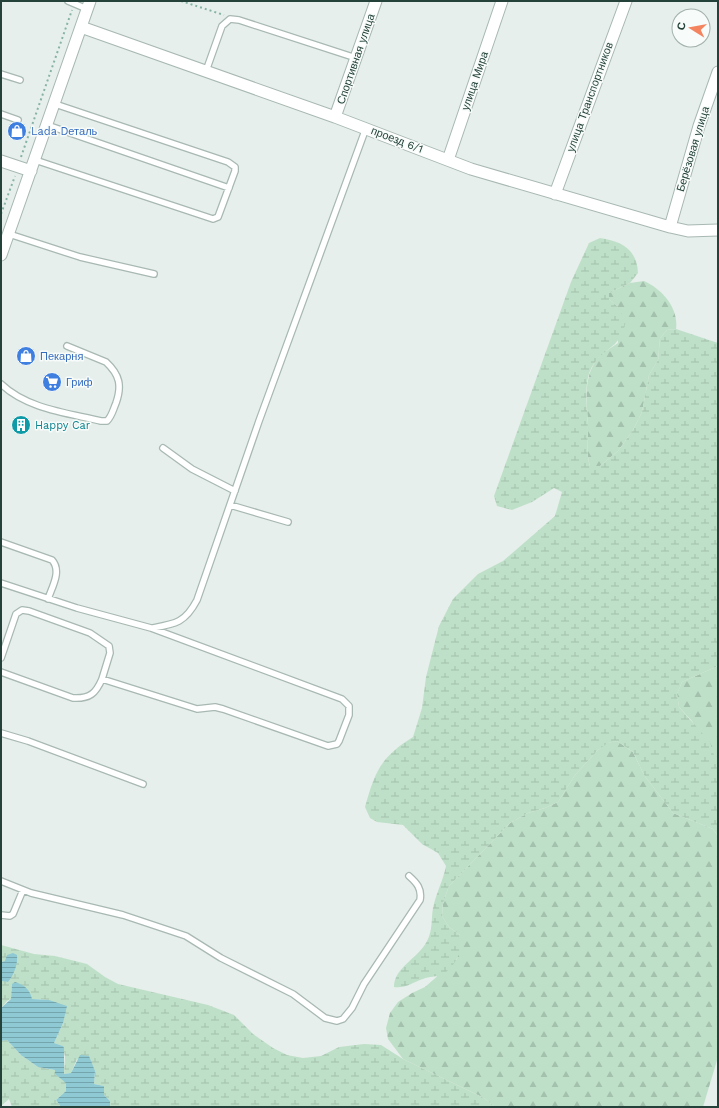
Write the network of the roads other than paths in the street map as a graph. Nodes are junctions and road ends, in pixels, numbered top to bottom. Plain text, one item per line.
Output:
1 (68, 1) edge
2 (376, 1) edge
3 (502, 1) edge
4 (626, 1) edge
5 (89, 5) edge
6 (81, 27) junction
7 (356, 58) junction
8 (206, 71) junction
9 (718, 72) edge
10 (1, 74) edge
11 (20, 80) dead end
12 (55, 104) junction
13 (1, 114) edge
14 (336, 117) junction
15 (18, 120) dead end
16 (47, 125) junction
17 (366, 128) junction
18 (35, 160) junction
19 (448, 160) junction
20 (1, 161) edge
21 (31, 171) junction
22 (229, 188) junction
23 (555, 194) junction
24 (670, 227) junction
25 (718, 230) edge
26 (9, 234) junction
27 (1, 255) edge
28 (154, 274) dead end
29 (67, 346) dead end
30 (1, 384) edge
31 (163, 448) dead end
32 (235, 492) junction
33 (230, 505) junction
34 (288, 522) dead end
35 (1, 542) edge
36 (1, 583) edge
37 (48, 599) junction
38 (151, 628) junction
39 (1, 658) edge
40 (1, 672) edge
41 (102, 679) junction
42 (1, 733) edge
43 (143, 784) dead end
44 (410, 876) dead end
45 (1, 881) edge
46 (23, 890) junction
47 (1, 915) edge

1 - 5 lane
2 - 7 street, Спортивная улица
3 - 19 street, улица Мира
4 - 23 street, улица Транспортников
5 - 6 street
6 - 8 street, проезд 6/1
6 - 12 street
7 - 8 lane
7 - 14 street, Спортивная улица
8 - 14 street, проезд 6/1
9 - 24 street, Берёзовая улица
10 - 11 lane
12 - 16 street
12 - 22 lane
13 - 15 lane
14 - 17 street, проезд 6/1
16 - 18 street
16 - 22 lane
17 - 19 street, проезд 6/1
17 - 32 lane
18 - 21 street
18 - 22 lane
19 - 23 street, проезд 6/1
20 - 21 street
21 - 26 street
23 - 24 street, проезд 6/1
24 - 25 street, проезд 6/1
26 - 27 street
26 - 28 lane
29 - 30 lane
31 - 32 lane
32 - 33 lane
33 - 34 lane
33 - 38 lane
35 - 37 lane
36 - 37 lane
37 - 38 lane
38 - 41 lane
39 - 41 lane
40 - 41 lane
42 - 43 lane
44 - 46 lane
45 - 46 lane
46 - 47 lane

